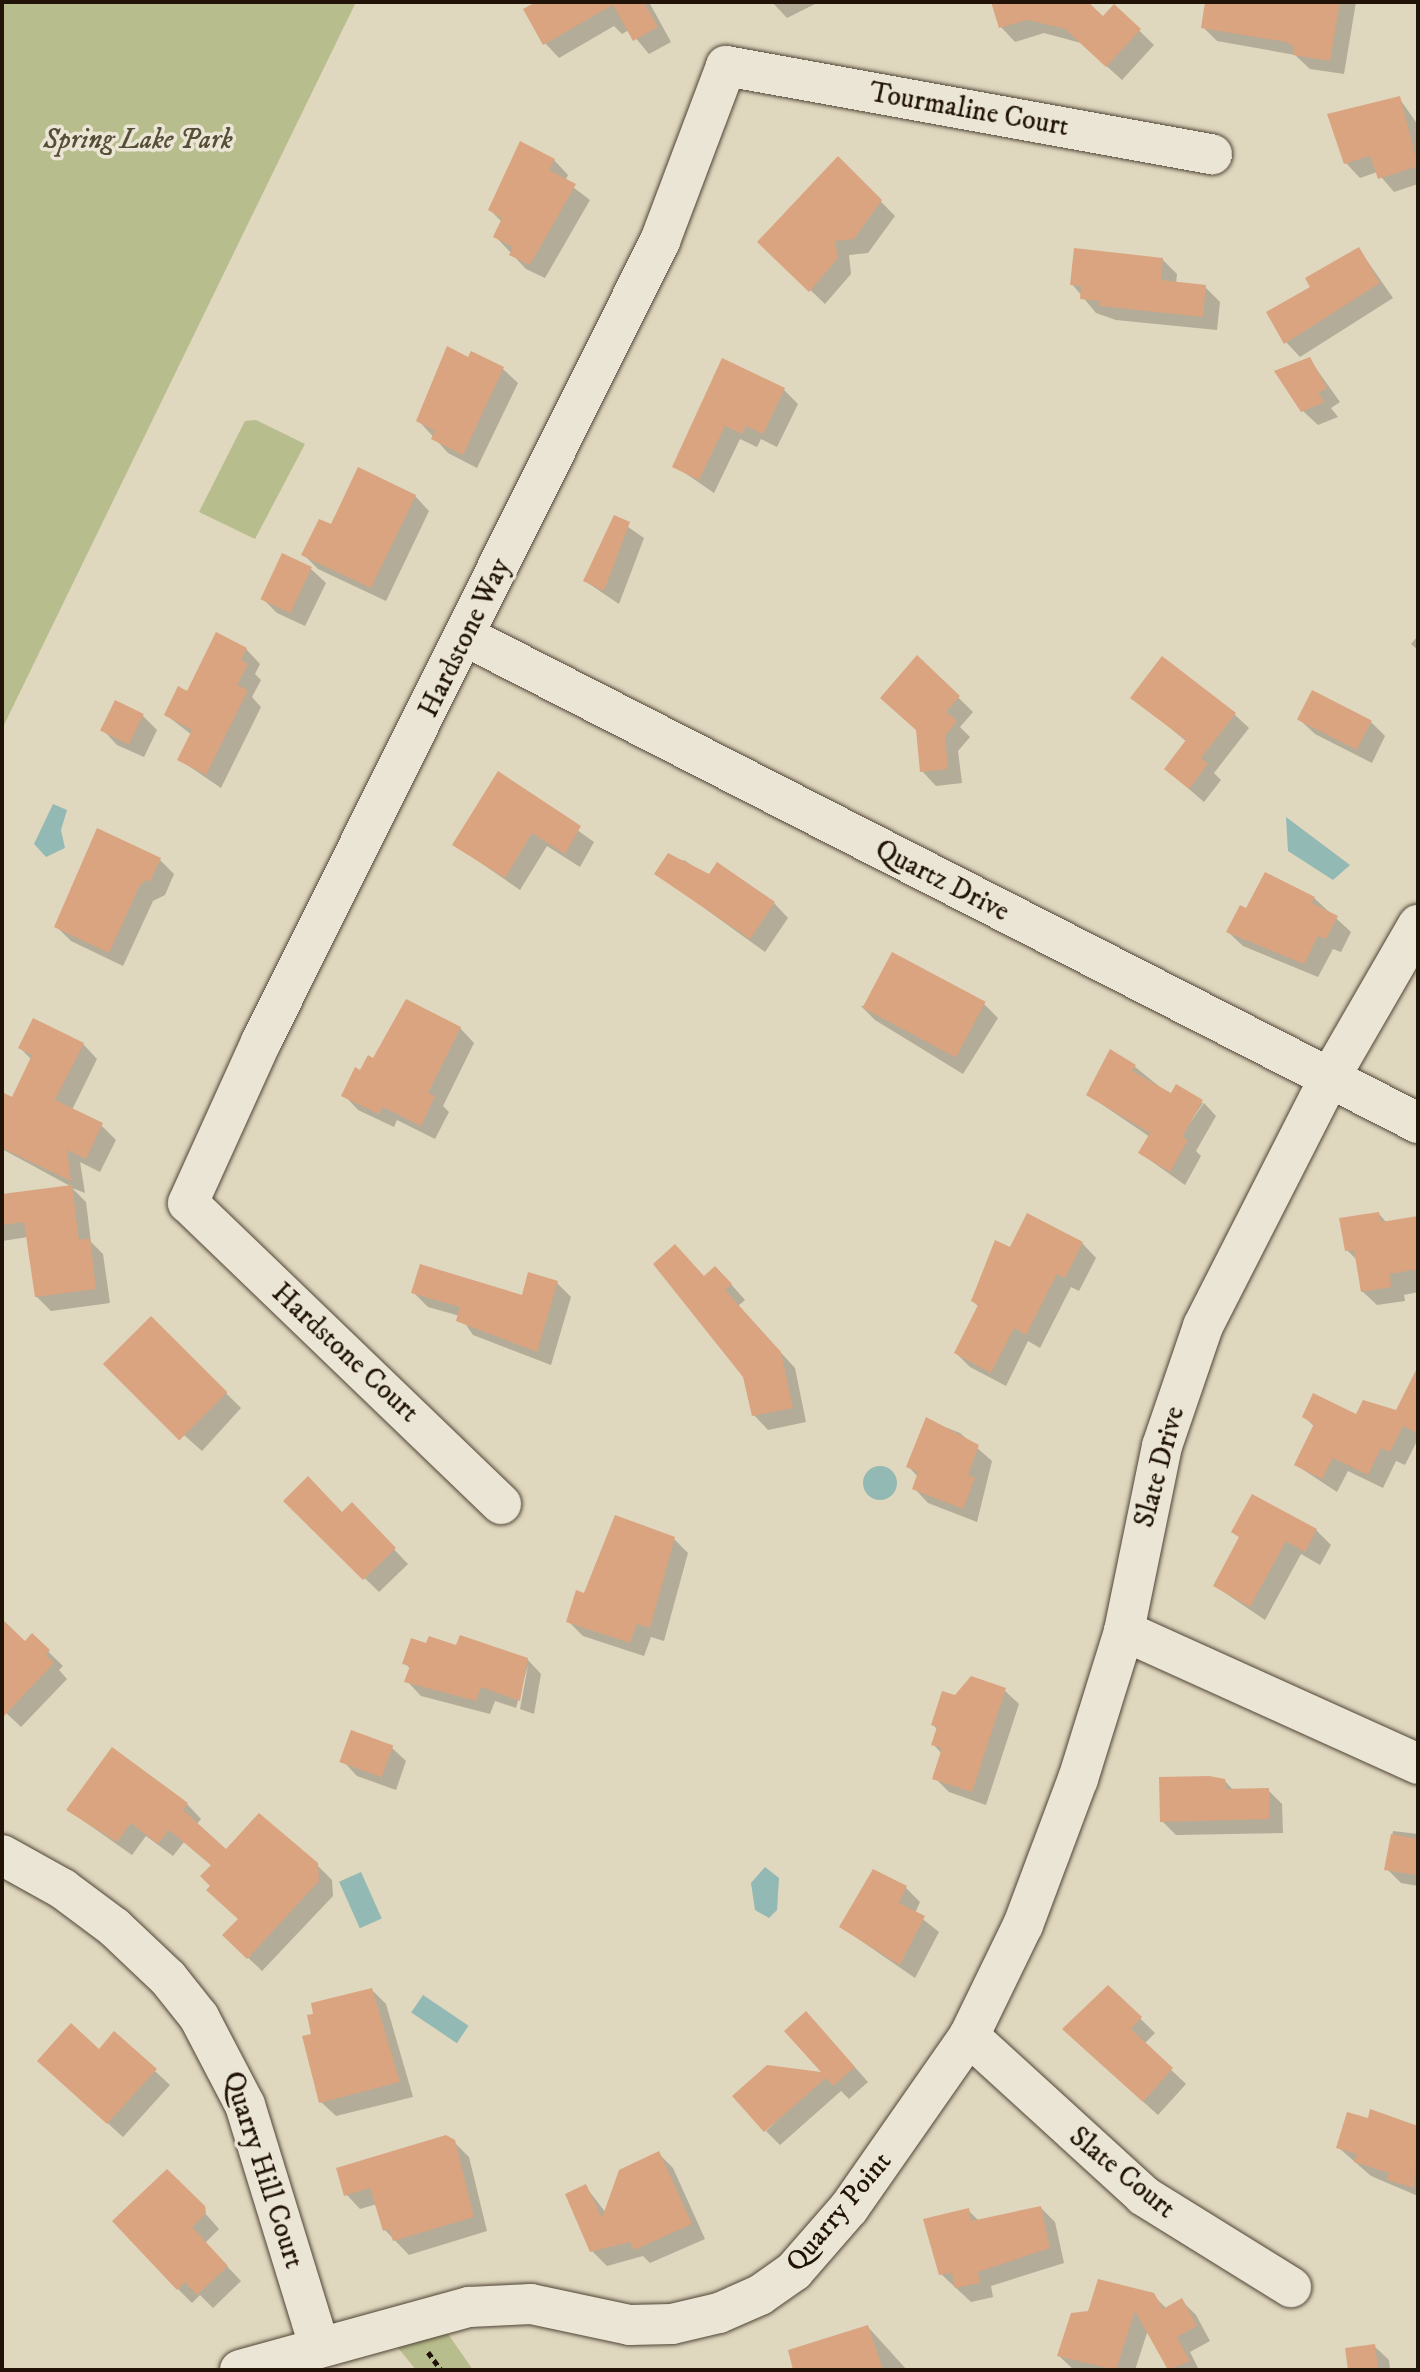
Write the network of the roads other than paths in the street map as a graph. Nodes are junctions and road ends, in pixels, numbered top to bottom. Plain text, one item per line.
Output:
1 (726, 66) joint
2 (1212, 154) dead end
3 (467, 637) junction
4 (1418, 925) edge
5 (1329, 1079) junction
6 (1418, 1123) edge
7 (188, 1203) joint
8 (501, 1504) dead end
9 (1124, 1631) junction
10 (1418, 1764) edge
11 (2, 1855) edge
12 (969, 2036) junction
13 (1291, 2287) dead end
14 (319, 2346) junction
15 (240, 2370) edge

1 - 2 street, Tourmaline Court
1 - 3 street, Hardstone Way
3 - 5 street, Quartz Drive
3 - 7 street, Hardstone Way
4 - 5 street, Slate Drive
5 - 6 street, Quartz Drive
5 - 9 street, Slate Drive
7 - 8 street, Hardstone Court
9 - 10 street
9 - 12 street, Slate Drive
11 - 14 street, Quarry Hill Court
12 - 13 street, Slate Court
12 - 14 street, Quarry Point
14 - 15 street, Quarry Point

